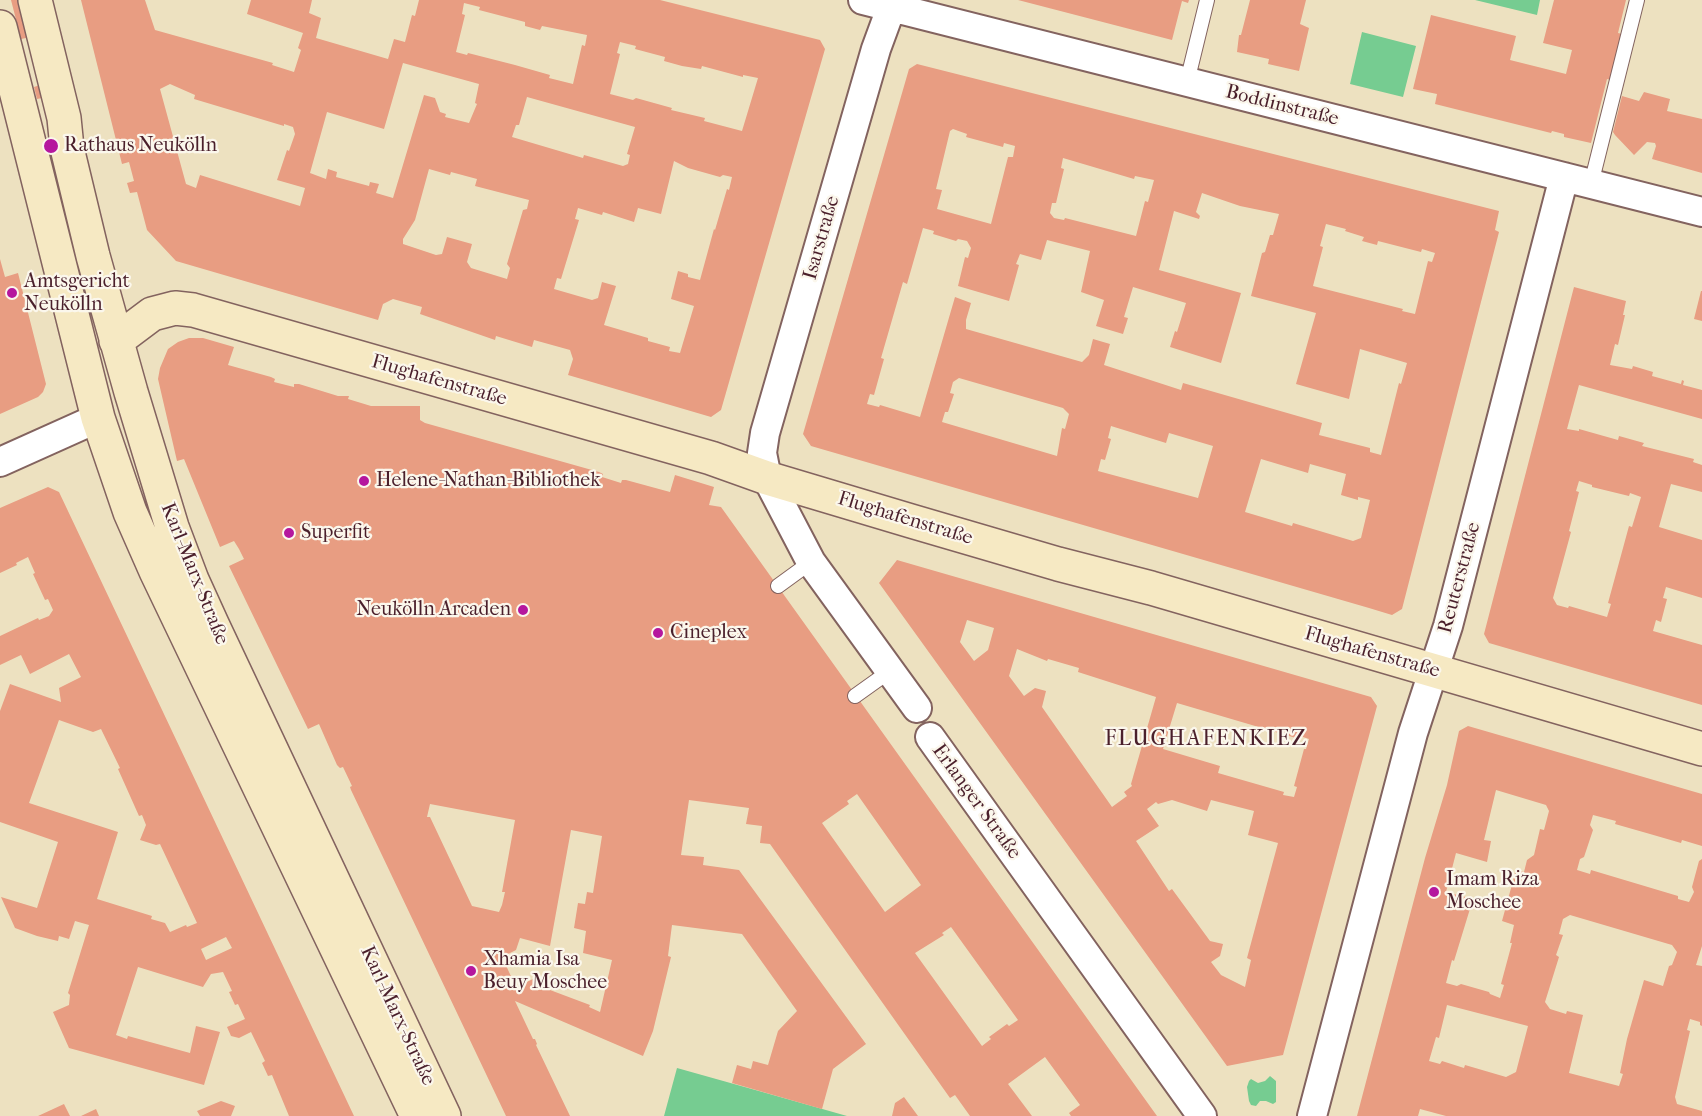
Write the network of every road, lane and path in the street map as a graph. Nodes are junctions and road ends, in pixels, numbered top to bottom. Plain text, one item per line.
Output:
1 (35, 0) edge
2 (863, 0) edge
3 (1207, 0) edge
4 (1637, 0) edge
5 (893, 4) edge
6 (0, 27) edge
7 (1187, 82) junction
8 (1577, 180) junction
9 (1702, 212) edge
10 (69, 299) junction
11 (116, 341) junction
12 (98, 418) junction
13 (0, 462) edge
14 (767, 477) junction
15 (812, 562) junction
16 (778, 586) dead end
17 (890, 671) junction
18 (1433, 671) junction
19 (855, 696) dead end
20 (1702, 749) edge
21 (417, 1116) edge
22 (444, 1116) edge
23 (1202, 1116) edge
24 (1312, 1116) edge

1 - 11 main road, Karl-Marx-Straße
2 - 5 street, Boddinstraße
3 - 7 lane
4 - 8 lane
5 - 7 street, Boddinstraße
5 - 14 street, Isarstraße
6 - 10 main road, Karl-Marx-Straße
7 - 8 street, Boddinstraße
8 - 9 street, Boddinstraße
8 - 18 street, Reuterstraße
10 - 11 main road
10 - 12 main road, Karl-Marx-Straße
11 - 12 main road
11 - 14 main road, Flughafenstraße
11 - 22 main road, Karl-Marx-Straße
12 - 13 street
12 - 21 main road, Karl-Marx-Straße
14 - 15 street, Erlanger Straße
14 - 18 main road, Flughafenstraße
15 - 16 lane
15 - 17 street, Erlanger Straße
17 - 19 lane
17 - 23 street, Erlanger Straße
18 - 20 main road, Flughafenstraße
18 - 24 street, Reuterstraße

